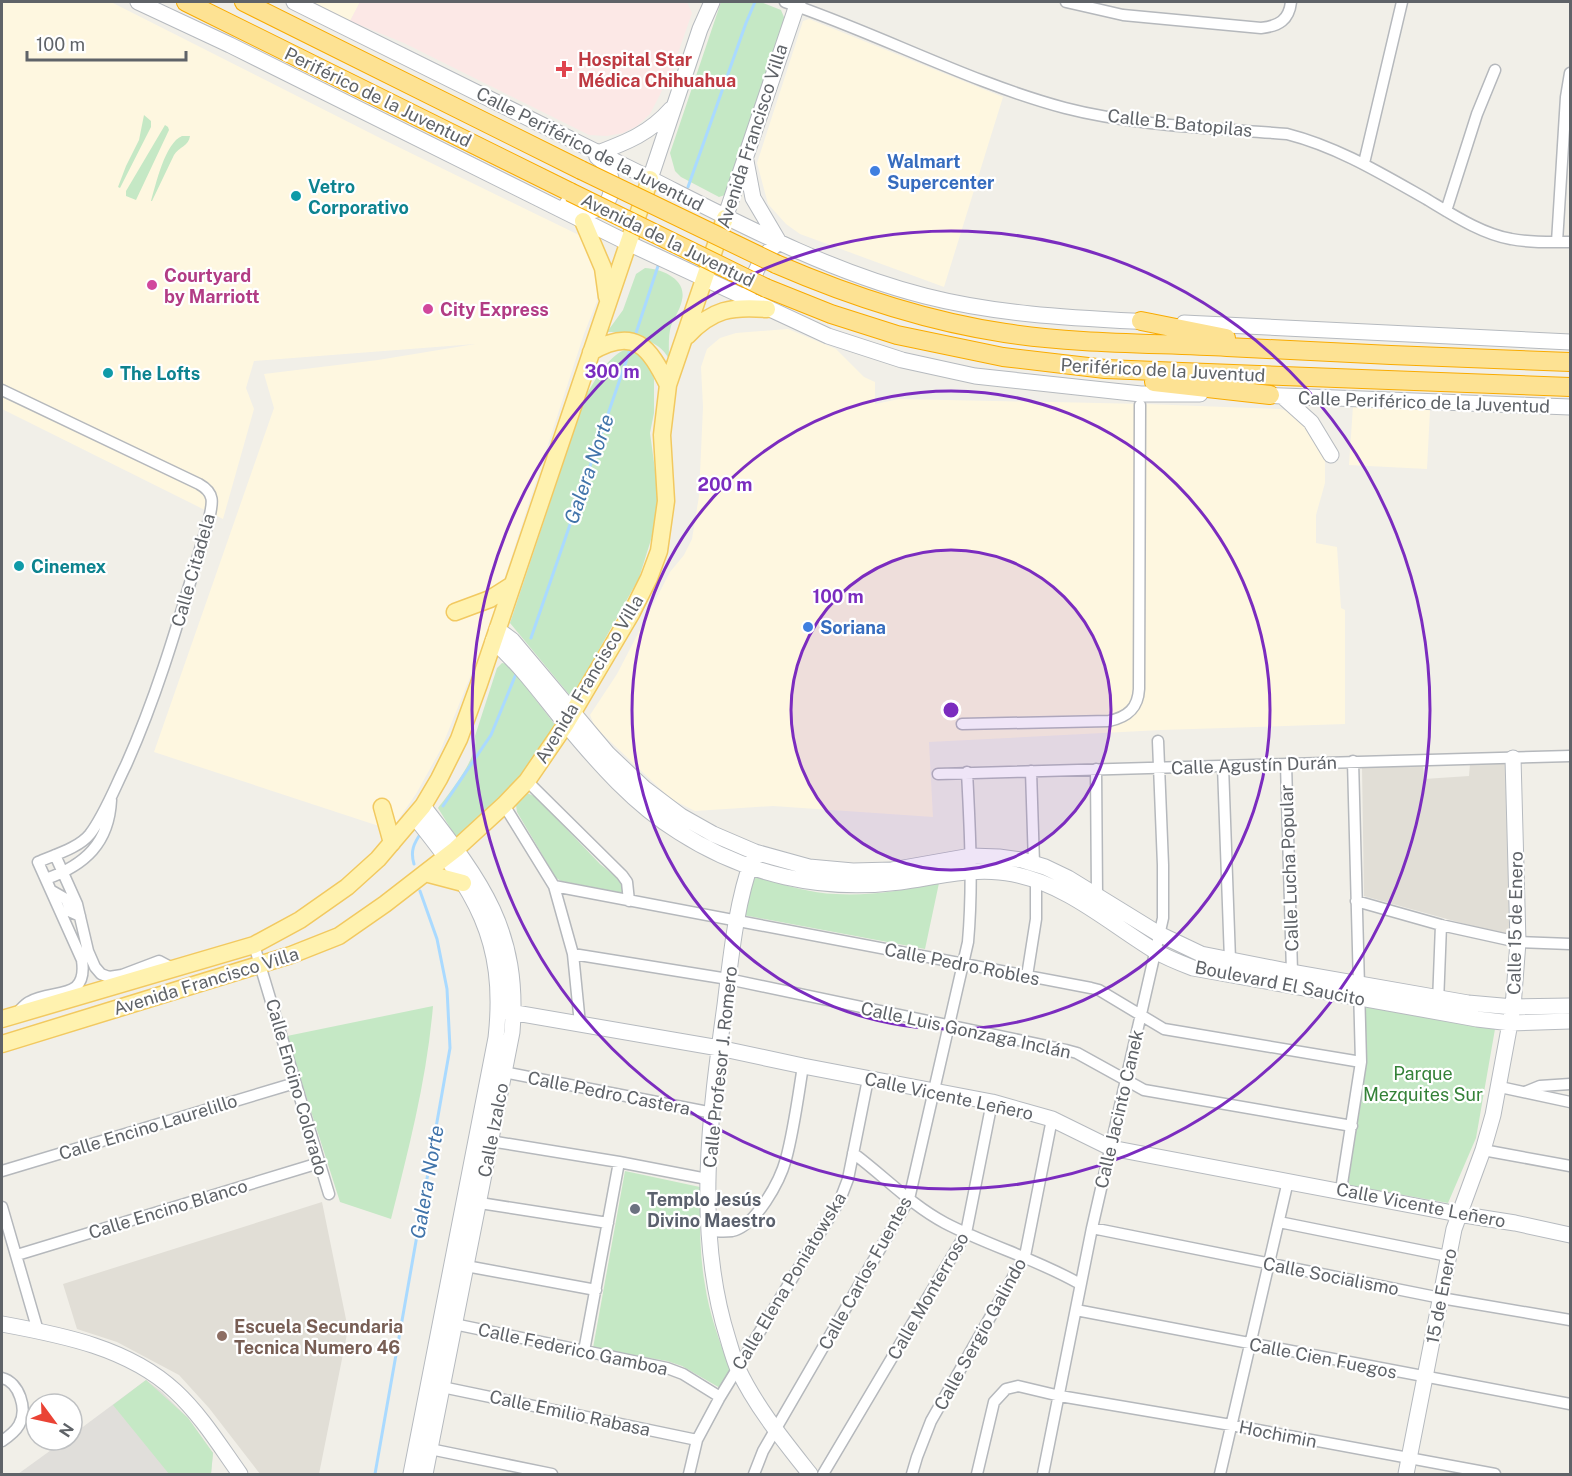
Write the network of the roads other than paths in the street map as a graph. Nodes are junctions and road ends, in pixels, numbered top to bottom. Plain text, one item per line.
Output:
1 (138, 2) edge
2 (186, 2) edge
3 (244, 2) edge
4 (294, 2) edge
5 (712, 2) edge
6 (1066, 2) edge
7 (1291, 2) edge
8 (1402, 2) edge
9 (793, 3) edge
10 (1496, 70) dead end
11 (1570, 73) edge
12 (673, 107) junction
13 (543, 124) junction
14 (598, 153) junction
15 (745, 155) junction
16 (1364, 163) junction
17 (581, 170) joint
18 (650, 179) junction
19 (505, 182) junction
20 (570, 192) joint
21 (1446, 211) junction
22 (725, 218) junction
23 (583, 221) junction
24 (779, 242) junction
25 (1557, 242) junction
26 (1570, 242) edge
27 (628, 243) junction
28 (776, 264) joint
29 (704, 280) junction
30 (766, 288) joint
31 (750, 301) junction
32 (607, 304) junction
33 (767, 309) junction
34 (1141, 321) junction
35 (685, 339) junction
36 (1570, 342) edge
37 (1293, 351) junction
38 (591, 352) junction
39 (1570, 362) edge
40 (1105, 369) junction
41 (668, 385) junction
42 (1570, 387) edge
43 (2, 390) edge
44 (1276, 396) junction
45 (1140, 405) dead end
46 (1570, 407) edge
47 (1331, 455) dead end
48 (512, 585) junction
49 (455, 612) dead end
50 (495, 635) junction
51 (570, 717) junction
52 (962, 724) dead end
53 (1158, 741) dead end
54 (1570, 756) edge
55 (1513, 758) junction
56 (1353, 761) junction
57 (1287, 764) junction
58 (1223, 766) junction
59 (1095, 769) junction
60 (1160, 769) junction
61 (1031, 771) junction
62 (967, 772) junction
63 (938, 774) dead end
64 (527, 781) junction
65 (111, 796) junction
66 (504, 805) junction
67 (382, 807) dead end
68 (418, 811) junction
69 (393, 843) junction
70 (755, 852) junction
71 (451, 853) junction
72 (55, 855) junction
73 (971, 864) junction
74 (750, 867) junction
75 (1035, 872) junction
76 (63, 873) junction
77 (425, 873) junction
78 (46, 879) junction
79 (463, 883) junction
80 (554, 886) junction
81 (52, 891) junction
82 (1097, 896) junction
83 (629, 901) junction
84 (1356, 901) junction
85 (80, 916) junction
86 (738, 921) junction
87 (1441, 926) junction
88 (1159, 934) junction
89 (1518, 942) junction
90 (1570, 944) edge
91 (254, 945) junction
92 (1155, 951) junction
93 (573, 954) junction
94 (1230, 960) junction
95 (963, 964) junction
96 (261, 965) junction
97 (175, 969) junction
98 (1292, 972) junction
99 (1027, 976) junction
100 (728, 979) junction
101 (1359, 990) junction
102 (1439, 997) junction
103 (1570, 1006) edge
104 (1514, 1007) junction
105 (507, 1011) junction
106 (1438, 1013) junction
107 (1140, 1015) junction
108 (7, 1018) edge
109 (1570, 1021) edge
110 (1511, 1023) junction
111 (580, 1024) junction
112 (949, 1025) junction
113 (2, 1044) edge
114 (719, 1048) junction
115 (1361, 1062) junction
116 (804, 1066) junction
117 (504, 1072) junction
118 (868, 1078) junction
119 (1125, 1082) junction
120 (295, 1083) junction
121 (1570, 1084) edge
122 (1500, 1087) junction
123 (934, 1090) junction
124 (1525, 1092) junction
125 (992, 1102) junction
126 (1570, 1102) edge
127 (713, 1113) junction
128 (1052, 1119) junction
129 (1352, 1126) junction
130 (490, 1141) junction
131 (1111, 1148) junction
132 (1483, 1150) junction
133 (853, 1153) junction
134 (619, 1162) junction
135 (319, 1163) junction
136 (1570, 1167) edge
137 (2, 1171) edge
138 (707, 1179) junction
139 (1288, 1181) junction
140 (1341, 1190) junction
141 (329, 1194) dead end
142 (909, 1199) junction
143 (480, 1203) junction
144 (2, 1207) edge
145 (1458, 1214) junction
146 (1279, 1222) junction
147 (608, 1223) junction
148 (1092, 1228) junction
149 (708, 1231) junction
150 (966, 1233) junction
151 (1570, 1235) edge
152 (17, 1255) junction
153 (1025, 1256) junction
154 (1448, 1256) junction
155 (1269, 1264) junction
156 (466, 1266) junction
157 (1080, 1284) junction
158 (596, 1290) junction
159 (1441, 1298) junction
160 (1076, 1310) junction
161 (1570, 1320) edge
162 (2, 1324) edge
163 (454, 1324) junction
164 (38, 1331) junction
165 (1250, 1344) junction
166 (584, 1351) junction
167 (738, 1368) junction
168 (2, 1378) edge
169 (1425, 1378) junction
170 (442, 1387) junction
171 (1060, 1396) junction
172 (720, 1398) junction
173 (1570, 1404) edge
174 (1231, 1425) junction
175 (776, 1430) junction
176 (697, 1440) junction
177 (2, 1441) edge
178 (430, 1449) junction
179 (1408, 1467) edge
180 (240, 1474) edge
181 (411, 1474) edge
182 (425, 1474) edge
183 (552, 1474) edge
184 (689, 1474) edge
185 (754, 1474) edge
186 (810, 1474) edge
187 (823, 1474) edge
188 (912, 1474) edge
189 (977, 1474) edge
190 (1044, 1474) edge
191 (1220, 1474) edge
192 (1495, 1474) edge

1 - 19 main road, Calle Periférico de la Juventud
2 - 20 highway, Periférico de la Juventud
3 - 17 highway, Periférico de la Juventud
4 - 13 main road, Calle Periférico de la Juventud
5 - 12 main road, Avenida Francisco Villa
6 - 7 street
8 - 16 street
9 - 15 main road, Avenida Francisco Villa
9 - 16 street, Calle B. Batopilas
10 - 21 street
11 - 25 street
12 - 14 main road
12 - 18 main road, Avenida Francisco Villa
13 - 14 main road, Calle Periférico de la Juventud
13 - 19 main road
14 - 18 main road, Calle Periférico de la Juventud
15 - 22 main road, Avenida Francisco Villa
15 - 24 main road
16 - 21 street, Calle B. Batopilas
17 - 28 highway, Avenida de la Juventud, bridge
18 - 22 main road, Calle Periférico de la Juventud
18 - 27 main road, Avenida Francisco Villa
19 - 23 main road, Calle Periférico de la Juventud
20 - 30 highway, Avenida de la Juventud, bridge
21 - 25 street, Calle B. Batopilas
22 - 24 main road, Calle Periférico de la Juventud
22 - 29 main road, Avenida Francisco Villa
23 - 27 main road, Calle Periférico de la Juventud
23 - 32 main road
24 - 31 main road
24 - 34 main road, Calle Periférico de la Juventud
25 - 26 street, Calle B. Batopilas
27 - 29 main road, Calle Periférico de la Juventud
27 - 32 main road, Avenida Francisco Villa
28 - 37 highway, Periférico de la Juventud
29 - 31 main road, Calle Periférico de la Juventud
29 - 35 main road, Avenida Francisco Villa
30 - 40 highway, Periférico de la Juventud
31 - 33 main road, Calle Periférico de la Juventud
32 - 38 main road, Avenida Francisco Villa
33 - 35 main road
33 - 44 main road, Calle Periférico de la Juventud
34 - 36 main road, Calle Periférico de la Juventud
34 - 37 highway
35 - 41 main road, Avenida Francisco Villa
37 - 39 highway, Periférico de la Juventud
38 - 41 main road
38 - 48 main road, Avenida Francisco Villa
40 - 42 highway, Periférico de la Juventud
40 - 44 highway
41 - 51 main road, Avenida Francisco Villa
43 - 65 street, Calle Citadela
44 - 46 main road, Calle Periférico de la Juventud
44 - 47 main road
45 - 52 street
48 - 49 main road
48 - 50 main road, Avenida Francisco Villa
50 - 51 main road, Boulevard El Saucito
50 - 68 main road, Avenida Francisco Villa
51 - 64 main road, Avenida Francisco Villa
51 - 70 main road, Boulevard El Saucito
51 - 74 main road, Boulevard El Saucito
53 - 60 street, Calle Jacinto Canek
54 - 55 street, Calle Agustín Durán
55 - 56 street, Calle Agustín Durán
55 - 89 main road, Calle 15 de Enero
56 - 57 street, Calle Agustín Durán
56 - 84 street
57 - 58 street, Calle Agustín Durán
57 - 98 street, Calle Lucha Popular
58 - 60 street, Calle Agustín Durán
58 - 94 street
59 - 60 street, Calle Agustín Durán
59 - 61 street, Calle Agustín Durán
59 - 82 street
60 - 88 street, Calle Jacinto Canek
61 - 62 street, Calle Agustín Durán
61 - 75 street
62 - 63 street, Calle Agustín Durán
62 - 73 street, Calle Carlos Fuentes
64 - 66 main road, Avenida Francisco Villa
64 - 83 street
65 - 72 street
65 - 76 street
66 - 71 main road, Avenida Francisco Villa
66 - 80 street
67 - 69 main road
68 - 69 main road, Avenida Francisco Villa
68 - 71 main road, Calle Izalco
69 - 91 main road, Avenida Francisco Villa
70 - 73 main road, Boulevard El Saucito
70 - 74 main road, Calle Profesor J. Romero
71 - 77 main road, Avenida Francisco Villa
71 - 79 main road, Calle Izalco
71 - 105 main road, Calle Izalco
72 - 76 street
72 - 78 street
73 - 74 main road, Boulevard El Saucito
73 - 75 main road, Boulevard El Saucito
73 - 95 street, Calle Carlos Fuentes
74 - 86 main road, Calle Profesor J. Romero
75 - 82 main road, Boulevard El Saucito
75 - 92 main road, Boulevard El Saucito
75 - 99 street
76 - 78 street
76 - 85 street
77 - 79 main road
77 - 96 main road, Avenida Francisco Villa
78 - 81 street
79 - 105 main road, Calle Izalco
80 - 83 street, Calle Pedro Robles
80 - 93 street
81 - 85 street
81 - 108 street
82 - 88 main road, Boulevard El Saucito
83 - 86 street, Calle Pedro Robles
84 - 87 street
84 - 101 street
85 - 97 street
86 - 95 street, Calle Pedro Robles
86 - 100 main road, Calle Profesor J. Romero
87 - 89 street
87 - 102 street
88 - 92 street, Calle Jacinto Canek
88 - 94 main road, Boulevard El Saucito
89 - 90 street
89 - 104 main road, Calle 15 de Enero
91 - 96 street, Calle Encino Colorado
91 - 97 main road, Avenida Francisco Villa
92 - 101 main road, Boulevard El Saucito
92 - 107 street, Calle Jacinto Canek
93 - 100 street, Calle Luis Gonzaga Inclán
93 - 111 street
94 - 98 main road, Boulevard El Saucito
95 - 99 street, Calle Pedro Robles
95 - 112 street, Calle Carlos Fuentes
96 - 113 main road, Avenida Francisco Villa
96 - 120 street, Calle Encino Colorado
97 - 108 main road, Avenida Francisco Villa
98 - 101 main road, Boulevard El Saucito
99 - 107 street, Calle Pedro Robles
100 - 112 street, Calle Luis Gonzaga Inclán
100 - 114 main road, Calle Profesor J. Romero
101 - 102 main road, Boulevard El Saucito
101 - 106 main road, Boulevard El Saucito
101 - 115 street
102 - 104 main road, Boulevard El Saucito
102 - 106 street
103 - 104 main road, Boulevard El Saucito
104 - 110 main road, Calle 15 de Enero
105 - 111 main road, Calle Vicente Leñero
105 - 117 main road, Calle Izalco
105 - 181 main road, Calle Izalco
106 - 110 main road, Boulevard El Saucito
107 - 115 street, Calle Pedro Robles
107 - 119 street, Calle Jacinto Canek
109 - 110 main road, Boulevard El Saucito
110 - 122 main road, Calle 15 de Enero
111 - 114 main road, Calle Vicente Leñero
112 - 119 street, Calle Luis Gonzaga Inclán
112 - 123 street, Calle Carlos Fuentes
114 - 116 main road, Calle Vicente Leñero
114 - 127 main road, Calle Profesor J. Romero
115 - 129 street
116 - 118 main road, Calle Vicente Leñero
116 - 149 street
117 - 127 street, Calle Pedro Castera
117 - 130 main road, Calle Izalco
118 - 123 main road, Calle Vicente Leñero
118 - 133 street, Calle Elena Poniatowska
119 - 129 street, Calle Luis Gonzaga Inclán
119 - 131 street, Calle Jacinto Canek
120 - 135 street, Calle Encino Colorado
120 - 137 street, Calle Encino Laurelillo
121 - 124 street
122 - 124 street
122 - 132 main road, 15 de Enero
123 - 125 main road, Calle Vicente Leñero
123 - 142 street, Calle Carlos Fuentes
124 - 126 street
125 - 128 main road, Calle Vicente Leñero
125 - 150 street, Calle Monterroso
127 - 138 main road, Calle Profesor J. Romero
128 - 131 main road, Calle Vicente Leñero
128 - 153 street, Calle Sergio Galindo
129 - 140 street
130 - 134 street
130 - 143 main road, Calle Izalco
131 - 139 main road, Calle Vicente Leñero
131 - 148 street, Calle Jacinto Canek
132 - 136 street
132 - 145 main road, 15 de Enero
133 - 142 street
133 - 167 street, Calle Elena Poniatowska
134 - 138 street
134 - 147 street
135 - 141 street, Calle Encino Colorado
135 - 152 street, Calle Encino Blanco
138 - 149 main road, Calle Profesor J. Romero
139 - 140 main road, Calle Vicente Leñero
139 - 146 street
140 - 145 main road, Calle Vicente Leñero
142 - 150 street
142 - 175 street, Calle Carlos Fuentes
143 - 147 street
143 - 156 main road, Calle Izalco
144 - 152 street
145 - 151 main road, Calle Vicente Leñero
145 - 154 main road, 15 de Enero
146 - 154 street
146 - 155 street
147 - 158 street
148 - 155 street, Calle Socialismo
148 - 157 street, Calle Jacinto Canek
149 - 167 main road, Calle Profesor J. Romero
150 - 153 street
150 - 187 street, Calle Monterroso
152 - 164 street
153 - 157 street
153 - 188 street, Calle Sergio Galindo
154 - 159 main road, 15 de Enero
155 - 159 street, Calle Socialismo
155 - 165 street
156 - 158 street
156 - 163 main road, Calle Izalco
157 - 160 street, Calle Jacinto Canek
158 - 166 street
159 - 161 street, Calle Socialismo
159 - 169 main road, 15 de Enero
160 - 165 street, Calle Cien Fuegos
160 - 171 street, Calle Jacinto Canek
162 - 164 main road
163 - 166 street, Calle Federico Gamboa
163 - 170 main road, Calle Izalco
164 - 180 main road
165 - 169 street, Calle Cien Fuegos
165 - 174 street
166 - 172 street, Calle Federico Gamboa
167 - 172 street, Calle Elena Poniatowska
167 - 175 main road, Calle Profesor J. Romero
168 - 177 street
169 - 173 street, Calle Cien Fuegos
169 - 179 main road, 15 de Enero
170 - 176 street, Calle Emilio Rabasa
170 - 178 main road, Calle Izalco
171 - 174 street, Hochimin
171 - 189 street, Hochimin
171 - 190 street, Calle Jacinto Canek
172 - 176 street, Calle Elena Poniatowska
174 - 179 street, Hochimin
174 - 191 street
175 - 185 street, Calle Carlos Fuentes
175 - 186 main road, Calle Profesor J. Romero
176 - 184 street, Calle Elena Poniatowska
178 - 182 main road, Calle Izalco
178 - 183 street
179 - 192 street, Hochimin

